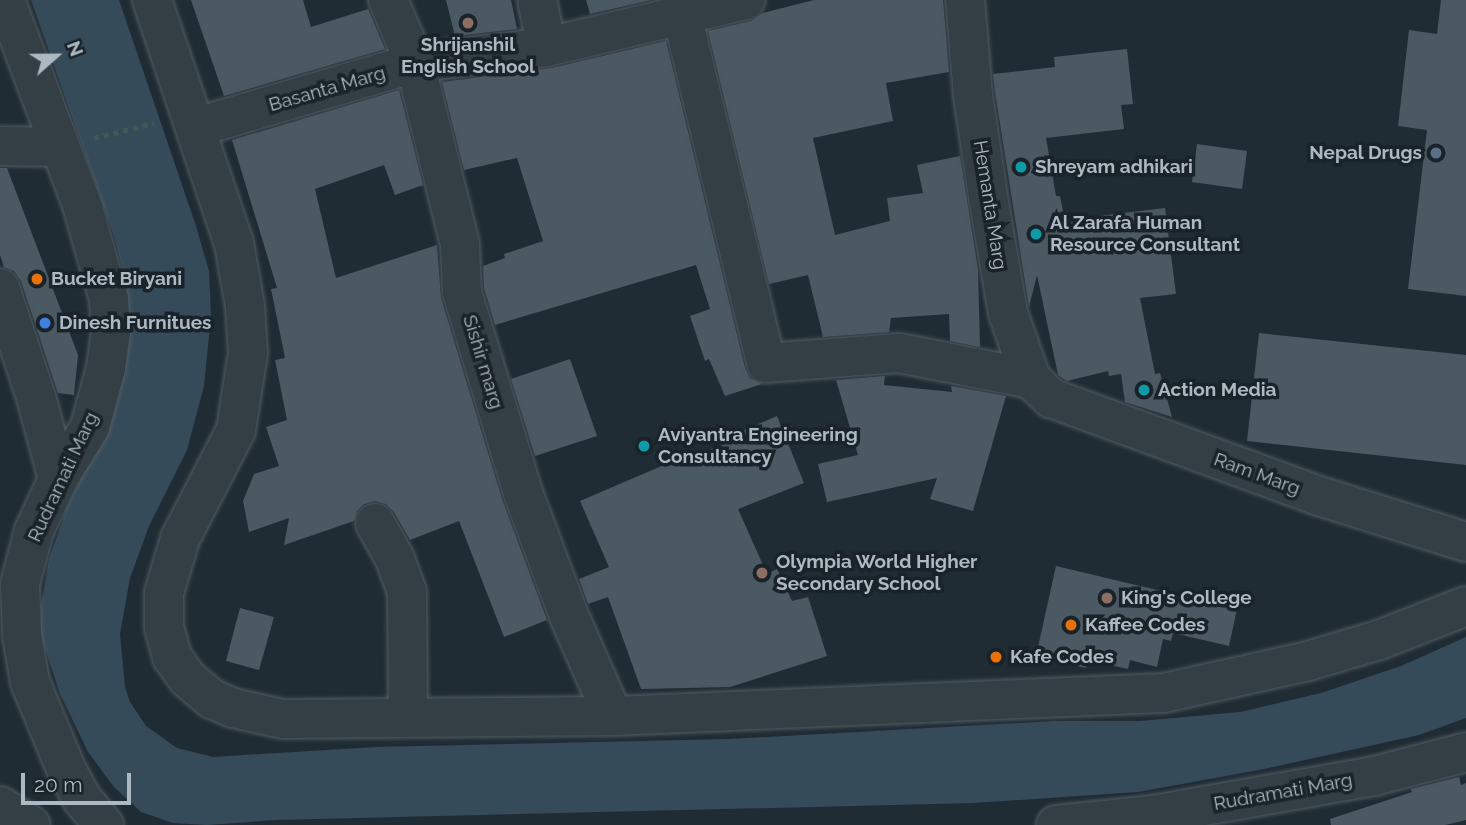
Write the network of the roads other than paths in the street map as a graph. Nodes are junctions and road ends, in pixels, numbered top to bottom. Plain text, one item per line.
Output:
1 (5, 0) edge
2 (152, 0) edge
3 (388, 0) edge
4 (537, 0) edge
5 (746, 0) edge
6 (965, 0) edge
7 (682, 15) junction
8 (547, 47) junction
9 (415, 63) junction
10 (183, 121) junction
11 (74, 143) junction
12 (0, 146) edge
13 (0, 288) edge
14 (1041, 389) junction
15 (58, 479) junction
16 (375, 523) dead end
17 (1466, 542) edge
18 (1466, 606) edge
19 (613, 716) junction
20 (408, 718) junction
21 (1466, 752) edge
22 (0, 806) edge
23 (30, 825) edge
24 (104, 825) edge
25 (1056, 825) edge

1 - 11 street, Rudramati Marg
2 - 10 street
3 - 9 street, Sishir marg
4 - 8 street
5 - 7 street, Basanta Marg
6 - 14 street, Hemanta Marg
7 - 8 street, Basanta Marg
7 - 14 street, Ram Marg
8 - 9 street, Basanta Marg
9 - 10 street, Basanta Marg
9 - 19 street, Sishir marg
10 - 20 street
11 - 12 street
11 - 15 street, Rudramati Marg
13 - 15 street
14 - 17 street, Ram Marg
15 - 24 street, Rudramati Marg
16 - 20 street
18 - 19 street
19 - 20 street
21 - 25 street, Rudramati Marg
22 - 23 street

